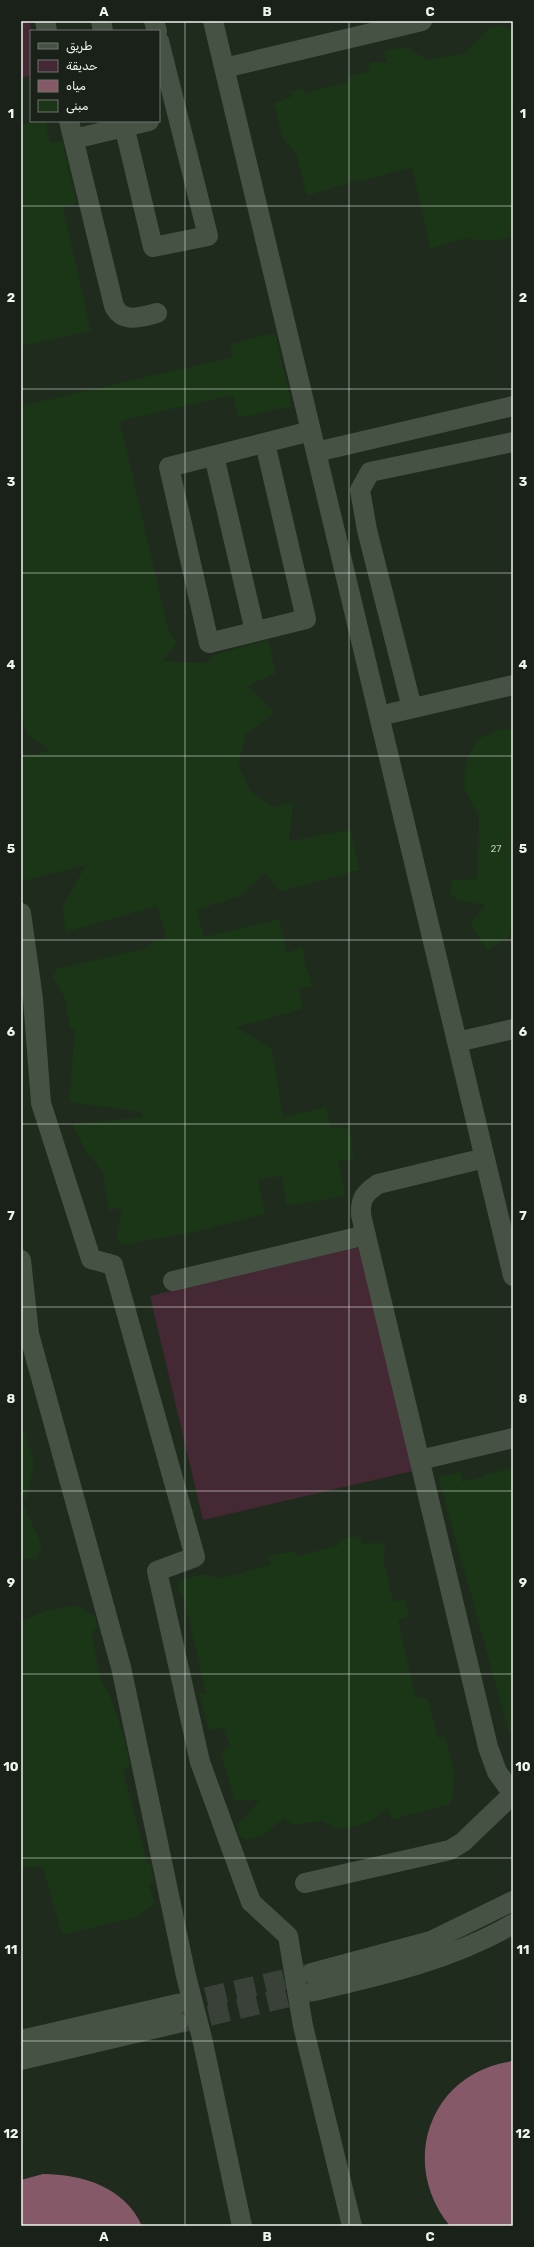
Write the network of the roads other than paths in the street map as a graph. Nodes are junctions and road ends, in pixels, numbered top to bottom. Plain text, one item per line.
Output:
1 (213, 21) edge
2 (422, 21) edge
3 (160, 49) edge
4 (224, 68) junction
5 (168, 116) edge
6 (140, 122) edge
7 (123, 124) edge
8 (72, 130) edge
9 (157, 313) dead end
10 (513, 406) edge
11 (311, 431) junction
12 (513, 442) edge
13 (265, 443) junction
14 (316, 452) junction
15 (214, 456) junction
16 (255, 631) junction
17 (513, 685) edge
18 (412, 708) junction
19 (379, 716) junction
20 (21, 913) edge
21 (513, 1029) edge
22 (457, 1042) junction
23 (485, 1158) junction
24 (366, 1235) junction
25 (21, 1260) edge
26 (512, 1271) edge
27 (173, 1281) dead end
28 (513, 1438) edge
29 (420, 1460) junction
30 (513, 1794) edge
31 (305, 1883) dead end
32 (513, 1901) edge
33 (513, 1924) edge
34 (21, 2040) edge
35 (21, 2060) edge
36 (242, 2226) edge
37 (352, 2226) edge

1 - 4 street
2 - 4 street
3 - 5 street
4 - 11 street
5 - 7 street
6 - 7 street
7 - 8 street
8 - 9 street
10 - 14 street
11 - 13 street
11 - 14 street
12 - 18 street
13 - 15 street
13 - 16 street
14 - 19 street
15 - 16 street
15 - 16 street
17 - 18 street
18 - 19 street
19 - 22 street
20 - 37 street
21 - 22 street
22 - 23 street
23 - 24 street
23 - 26 street
24 - 27 street
24 - 29 street
25 - 36 street
28 - 29 street
29 - 30 street
30 - 31 street
32 - 33 street
34 - 35 street

